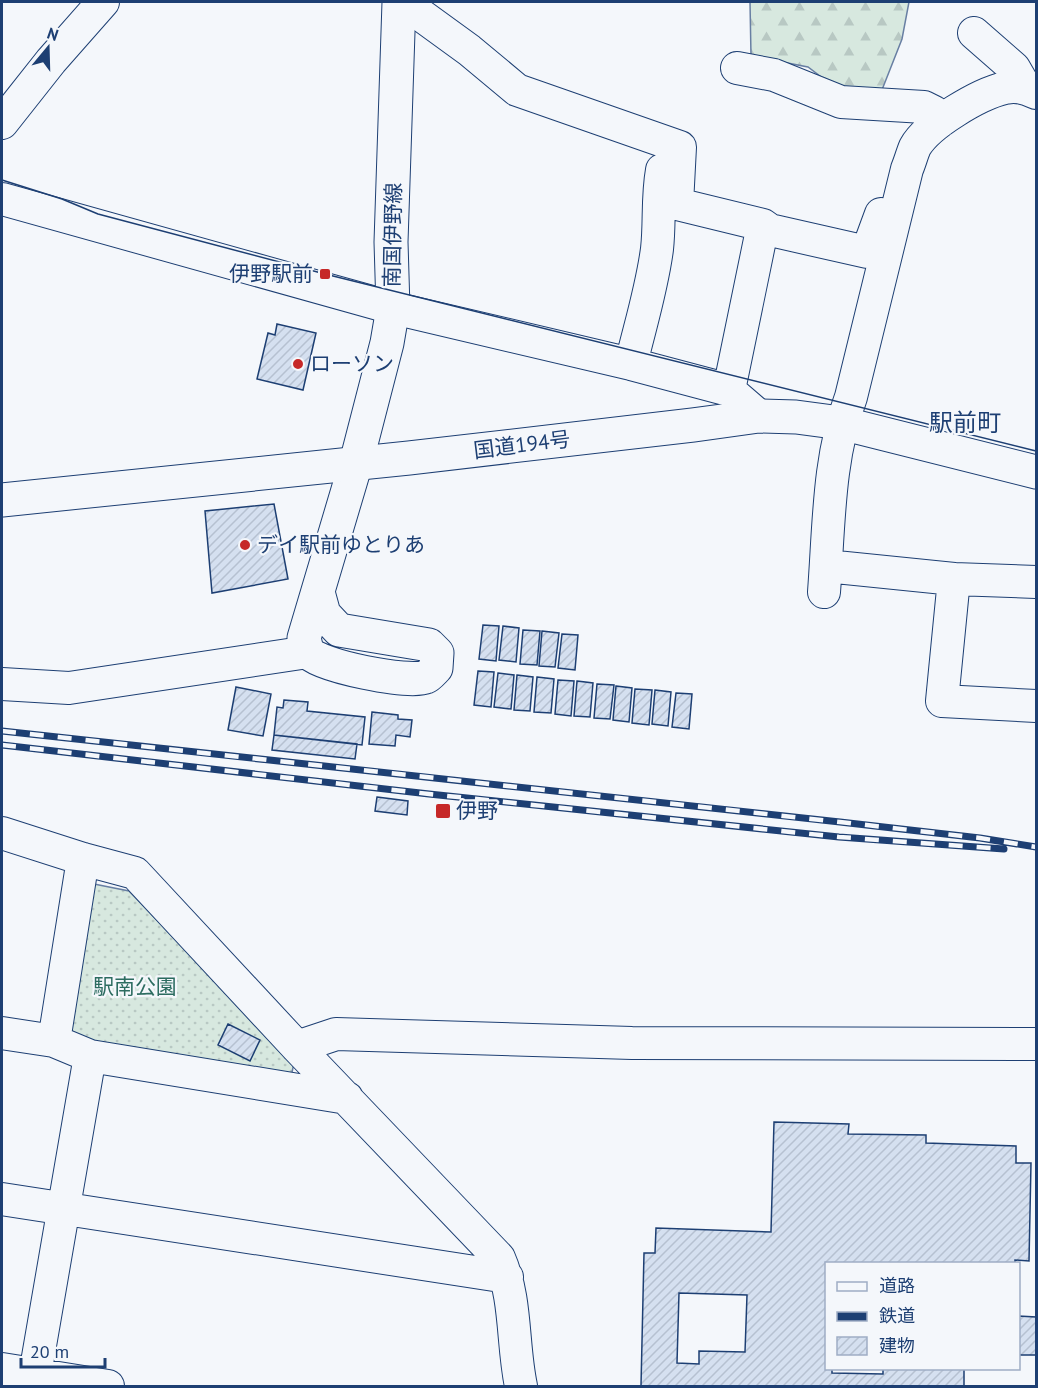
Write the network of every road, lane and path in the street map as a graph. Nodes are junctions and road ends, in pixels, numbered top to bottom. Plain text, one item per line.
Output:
1 (74, 2) edge
2 (104, 2) edge
3 (401, 2) edge
4 (974, 33) dead end
5 (737, 68) dead end
6 (1031, 90) edge
7 (942, 120) junction
8 (2, 121) edge
9 (670, 143) junction
10 (907, 169) junction
11 (2, 199) edge
12 (763, 225) junction
13 (393, 308) junction
14 (631, 364) junction
15 (729, 390) junction
16 (759, 416) junction
17 (841, 423) junction
18 (356, 464) junction
19 (1036, 472) edge
20 (2, 500) edge
21 (954, 579) junction
22 (1036, 582) edge
23 (318, 592) junction
24 (308, 652) junction
25 (2, 684) edge
26 (1036, 706) edge
27 (2, 833) edge
28 (83, 859) junction
29 (2, 1033) edge
30 (54, 1041) junction
31 (1036, 1044) edge
32 (297, 1047) junction
33 (90, 1056) junction
34 (347, 1098) junction
35 (2, 1199) edge
36 (63, 1209) junction
37 (507, 1277) junction
38 (2, 1369) edge
39 (34, 1381) edge
40 (108, 1386) edge
41 (522, 1386) edge

1 - 8 street
2 - 8 street
3 - 9 street
3 - 13 main road, 南国伊野線
4 - 6 street
5 - 7 street
6 - 7 street
7 - 10 street
9 - 12 street
9 - 14 street
10 - 12 street
10 - 17 street
11 - 13 street
12 - 15 street
13 - 14 street
13 - 18 main road, 南国伊野線
14 - 15 street
15 - 16 street
16 - 17 main road, 国道194号
16 - 18 main road, 国道194号
17 - 19 main road, 国道194号
17 - 21 street
18 - 20 main road, 国道194号
18 - 23 main road, 南国伊野線
21 - 22 street
21 - 26 street
23 - 24 main road, 南国伊野線
23 - 24 main road
24 - 25 street
27 - 28 street
28 - 30 street
28 - 32 street
29 - 30 street
30 - 33 street
31 - 32 street
32 - 34 street
33 - 34 street
33 - 36 street
34 - 37 street
35 - 36 street
36 - 37 street
36 - 39 street
37 - 41 street
38 - 39 street
39 - 40 street

